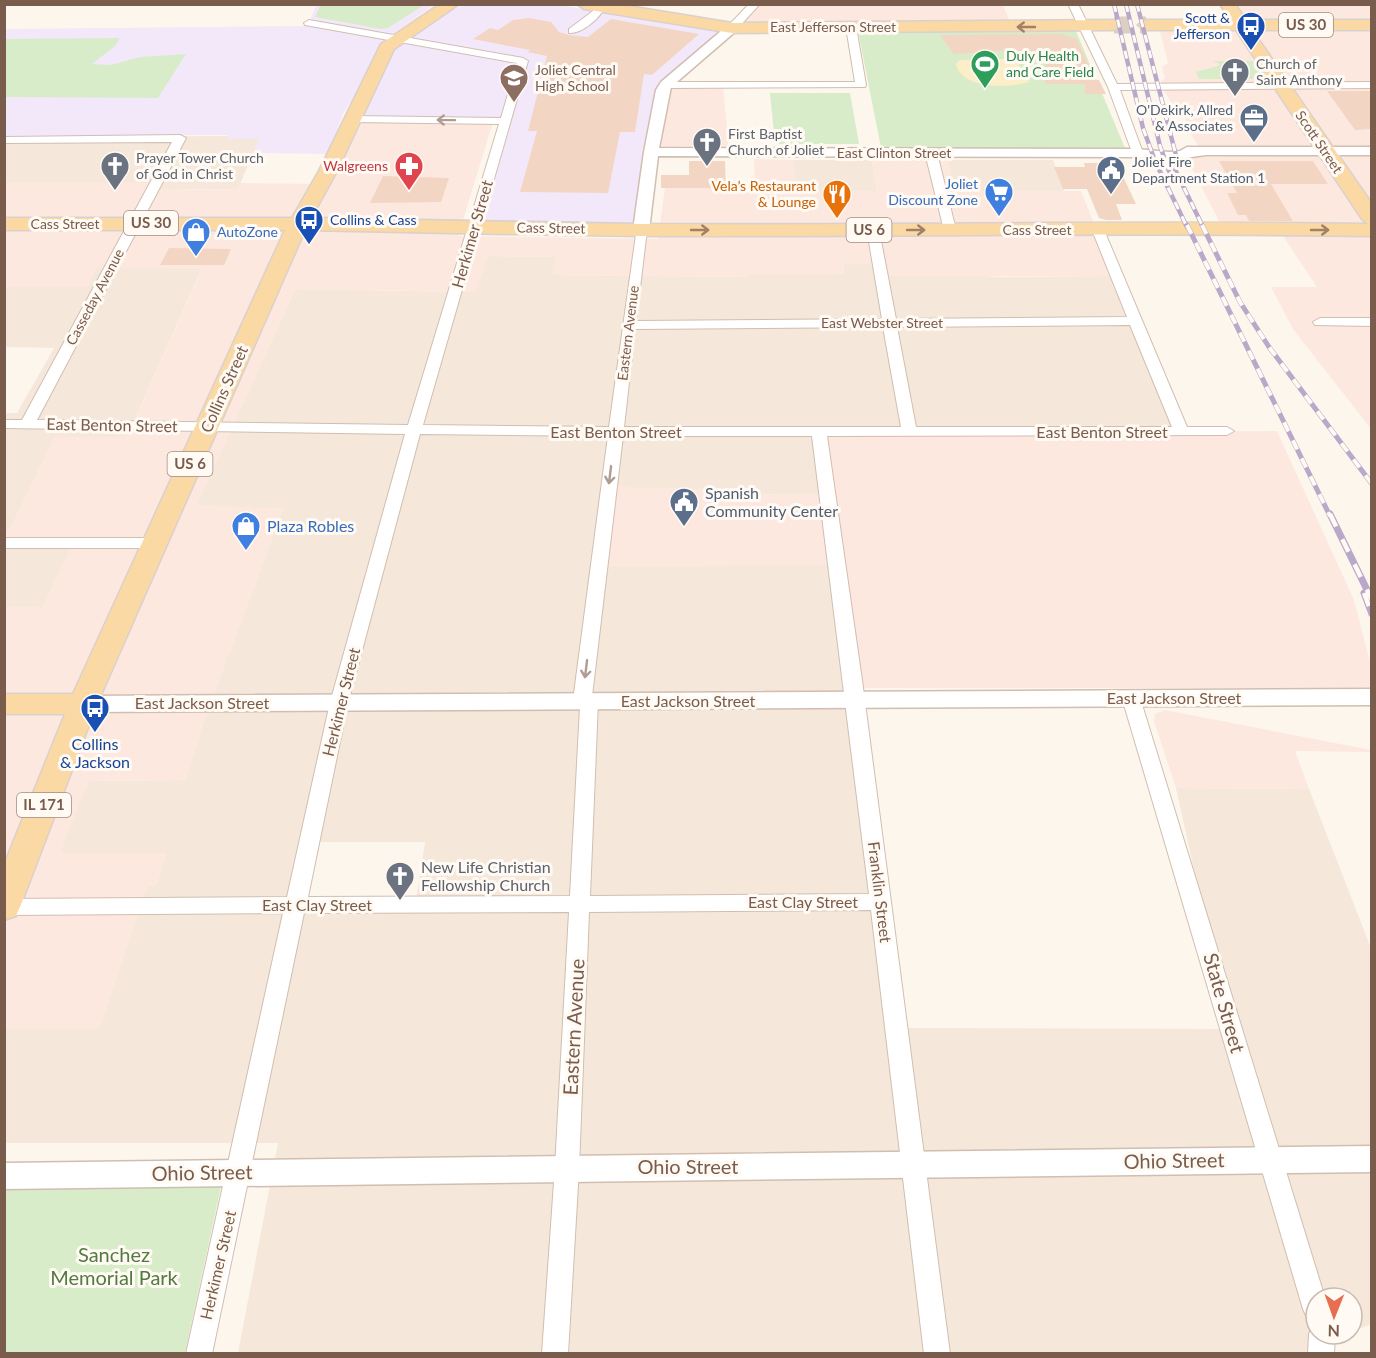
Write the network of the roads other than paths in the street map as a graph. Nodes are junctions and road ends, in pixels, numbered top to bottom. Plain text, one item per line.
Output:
1 (584, 4) edge
2 (621, 4) edge
3 (755, 4) edge
4 (1073, 4) edge
5 (1227, 4) edge
6 (450, 5) edge
7 (602, 6) edge
8 (636, 13) junction
9 (309, 23) dead end
10 (1371, 25) edge
11 (1084, 26) junction
12 (1147, 26) tunnel mouth
13 (1241, 26) junction
14 (850, 27) junction
15 (1115, 27) tunnel mouth
16 (732, 28) junction
17 (573, 31) dead end
18 (396, 39) junction
19 (666, 85) junction
20 (1112, 85) junction
21 (1281, 85) junction
22 (1371, 85) edge
23 (353, 118) junction
24 (504, 122) junction
25 (5, 139) edge
26 (651, 152) junction
27 (1326, 152) junction
28 (1371, 152) edge
29 (931, 153) junction
30 (1137, 153) junction
31 (1371, 219) edge
32 (134, 223) junction
33 (4, 224) edge
34 (298, 224) junction
35 (475, 227) junction
36 (641, 230) junction
37 (873, 230) junction
38 (950, 230) junction
39 (1098, 230) junction
40 (1371, 230) edge
41 (1136, 321) junction
42 (1320, 322) dead end
43 (1371, 322) edge
44 (889, 323) junction
45 (629, 325) junction
46 (4, 424) edge
47 (27, 424) junction
48 (207, 426) junction
49 (414, 430) junction
50 (1181, 431) junction
51 (1227, 431) dead end
52 (616, 432) junction
53 (819, 432) junction
54 (909, 432) junction
55 (4, 543) edge
56 (155, 543) junction
57 (1371, 697) edge
58 (1131, 698) junction
59 (856, 700) junction
60 (586, 701) junction
61 (339, 703) junction
62 (4, 704) edge
63 (83, 704) junction
64 (881, 902) junction
65 (580, 903) junction
66 (296, 904) junction
67 (5, 907) edge
68 (1269, 1159) junction
69 (1371, 1159) edge
70 (915, 1165) junction
71 (567, 1168) junction
72 (239, 1173) junction
73 (4, 1176) edge
74 (1309, 1286) edge
75 (199, 1353) edge
76 (555, 1353) edge
77 (937, 1353) edge

1 - 7 main road, East Jefferson Street
2 - 8 main road
3 - 16 street
4 - 11 street
5 - 13 main road, Scott Street
6 - 18 main road, Collins Street / US 6
7 - 8 main road, East Jefferson Street
7 - 17 street
8 - 16 main road, East Jefferson Street
9 - 18 street
10 - 13 main road, US 30
11 -> 14 main road, East Jefferson Street
11 - 15 main road, East Jefferson Street
11 - 20 street
12 - 13 main road
13 - 21 main road, Scott Street
14 - 16 main road, East Jefferson Street
14 - 19 street
16 - 19 street
18 - 23 main road, Collins Street / US 6
18 - 24 street, Herkimer Street
19 - 26 street, Eastern Avenue
20 - 21 street
20 - 30 street
21 - 22 street
21 - 27 main road, Scott Street
24 -> 23 street
23 - 34 main road, Collins Street / US 6
24 - 35 street, Herkimer Street
25 - 32 street, Casseday Avenue
26 - 29 street, East Clinton Street
26 - 36 street, Eastern Avenue
27 - 28 street, East Clinton Street
27 - 30 street, East Clinton Street
27 - 31 main road, Scott Street
29 - 30 street, East Clinton Street
29 - 38 street
32 - 33 main road, Cass Street / US 30
32 - 34 main road, Cass Street / US 30
32 - 47 street, Casseday Avenue
34 - 35 main road, Cass Street / US 6
34 - 48 main road, Collins Street / US 6
35 - 36 main road, Cass Street / US 6
35 - 49 street, Herkimer Street
36 -> 37 main road, Cass Street / US 6
36 - 45 street, Eastern Avenue
37 -> 38 main road, Cass Street / US 6
37 - 44 street
38 - 39 main road, Cass Street / US 6
39 -> 40 main road, Cass Street / US 6
39 - 41 street
41 - 44 street, East Webster Street
41 - 50 street
42 - 43 street
44 - 45 street, East Webster Street
44 - 54 street
45 - 52 street, Eastern Avenue
46 - 47 street, East Benton Street
47 - 48 street, East Benton Street
48 - 49 street, East Benton Street
48 - 56 main road, Collins Street / US 6
49 - 52 street, East Benton Street
49 - 61 street, Herkimer Street
50 - 51 street, East Benton Street
50 - 54 street, East Benton Street
52 - 53 street, East Benton Street
52 -> 60 street, Eastern Avenue
53 - 54 street, East Benton Street
53 - 59 street, Franklin Street
55 - 56 street
56 - 63 main road, Collins Street / US 6
57 - 58 street, East Jackson Street
58 - 59 street, East Jackson Street
58 - 68 street, State Street
59 - 60 street, East Jackson Street
59 - 64 street, Franklin Street
60 - 61 street, East Jackson Street
60 - 65 street, Eastern Avenue
61 - 63 street, East Jackson Street
61 - 66 street, Herkimer Street
62 - 63 main road, East Jackson Street
63 - 67 main road, Collins Street / IL 171
64 - 65 street, East Clay Street
64 - 70 street, Franklin Street
65 - 66 street, East Clay Street
65 - 71 street, Eastern Avenue
66 - 67 street, East Clay Street
66 - 72 street, Herkimer Street
68 - 69 street, Ohio Street
68 - 70 street, Ohio Street
68 - 74 street, State Street
70 - 71 street, Ohio Street
70 - 77 street, Franklin Street
71 - 72 street, Ohio Street
71 - 76 street, Eastern Avenue
72 - 73 street, Ohio Street
72 - 75 street, Herkimer Street

